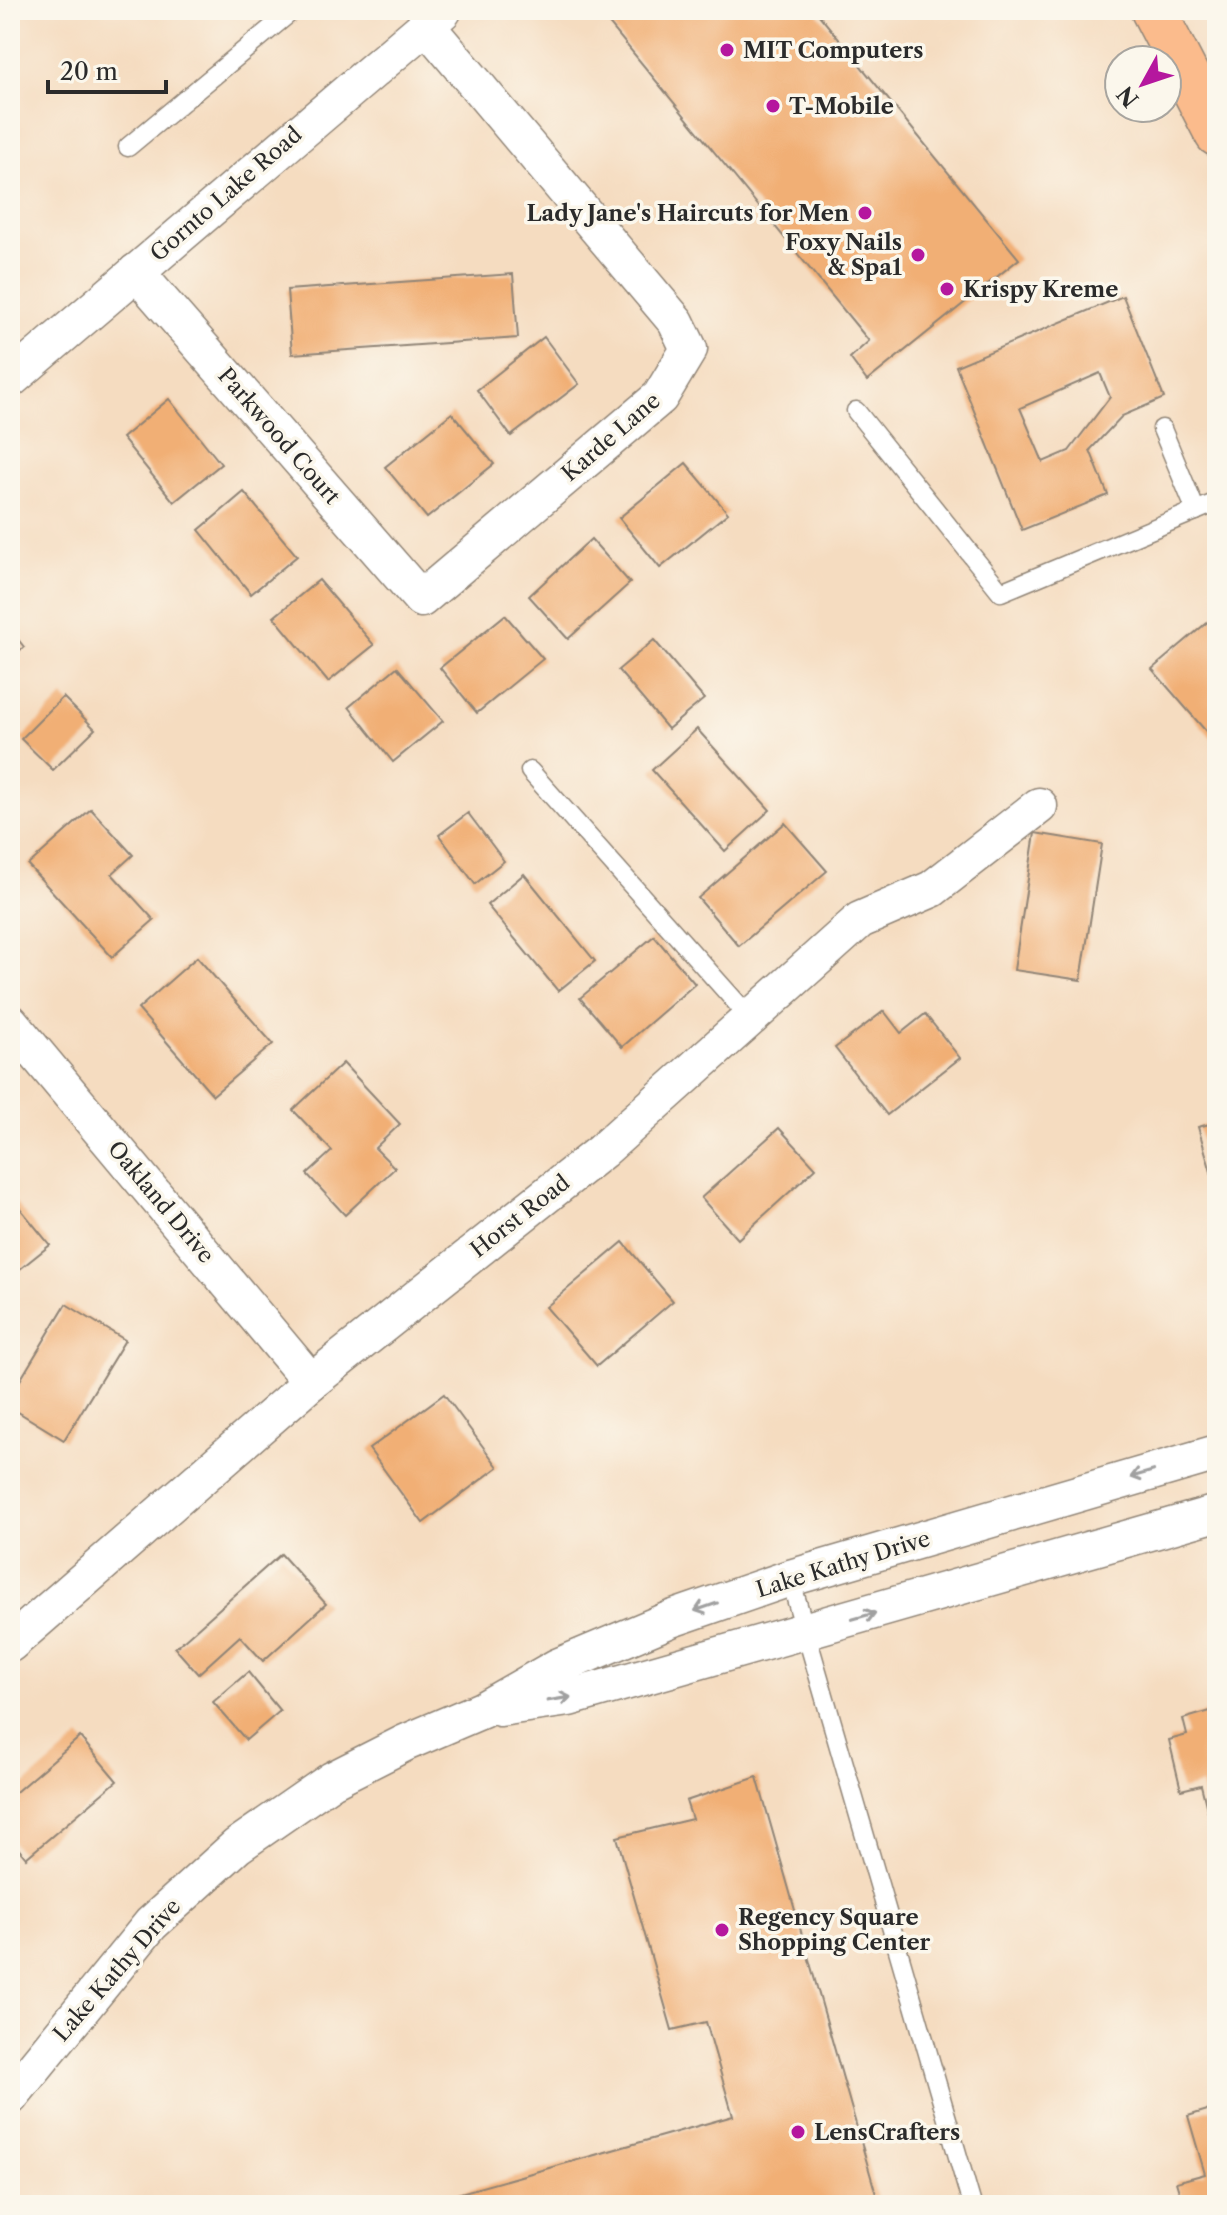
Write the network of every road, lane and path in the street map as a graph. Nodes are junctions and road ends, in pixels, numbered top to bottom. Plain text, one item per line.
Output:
1 (293, 10) edge
2 (1153, 10) edge
3 (435, 18) edge
4 (1217, 134) edge
5 (128, 147) dead end
6 (136, 272) junction
7 (10, 380) edge
8 (856, 411) dead end
9 (1162, 429) dead end
10 (1217, 502) edge
11 (1196, 511) junction
12 (421, 599) joint
13 (530, 771) dead end
14 (1039, 806) dead end
15 (751, 1019) junction
16 (10, 1022) edge
17 (311, 1382) junction
18 (1217, 1453) edge
19 (1217, 1513) edge
20 (790, 1578) junction
21 (806, 1633) junction
22 (10, 1644) edge
23 (482, 1710) junction
24 (10, 2097) edge
25 (972, 2205) edge

1 - 5 lane
2 - 4 highway
3 - 6 street, Gornto Lake Road
3 - 12 street, Karde Lane
6 - 7 street, Gornto Lake Road
6 - 12 street, Parkwood Court
8 - 11 lane
9 - 11 lane
10 - 11 lane
13 - 15 lane
14 - 15 street, Horst Road
15 - 17 street, Horst Road
16 - 17 street, Oakland Drive
17 - 22 street, Horst Road
18 -> 20 street, Lake Kathy Drive
21 -> 19 street, Lake Kathy Drive
20 - 21 lane
20 -> 23 street, Lake Kathy Drive
23 -> 21 street, Lake Kathy Drive
21 - 25 lane
23 - 24 street, Lake Kathy Drive

